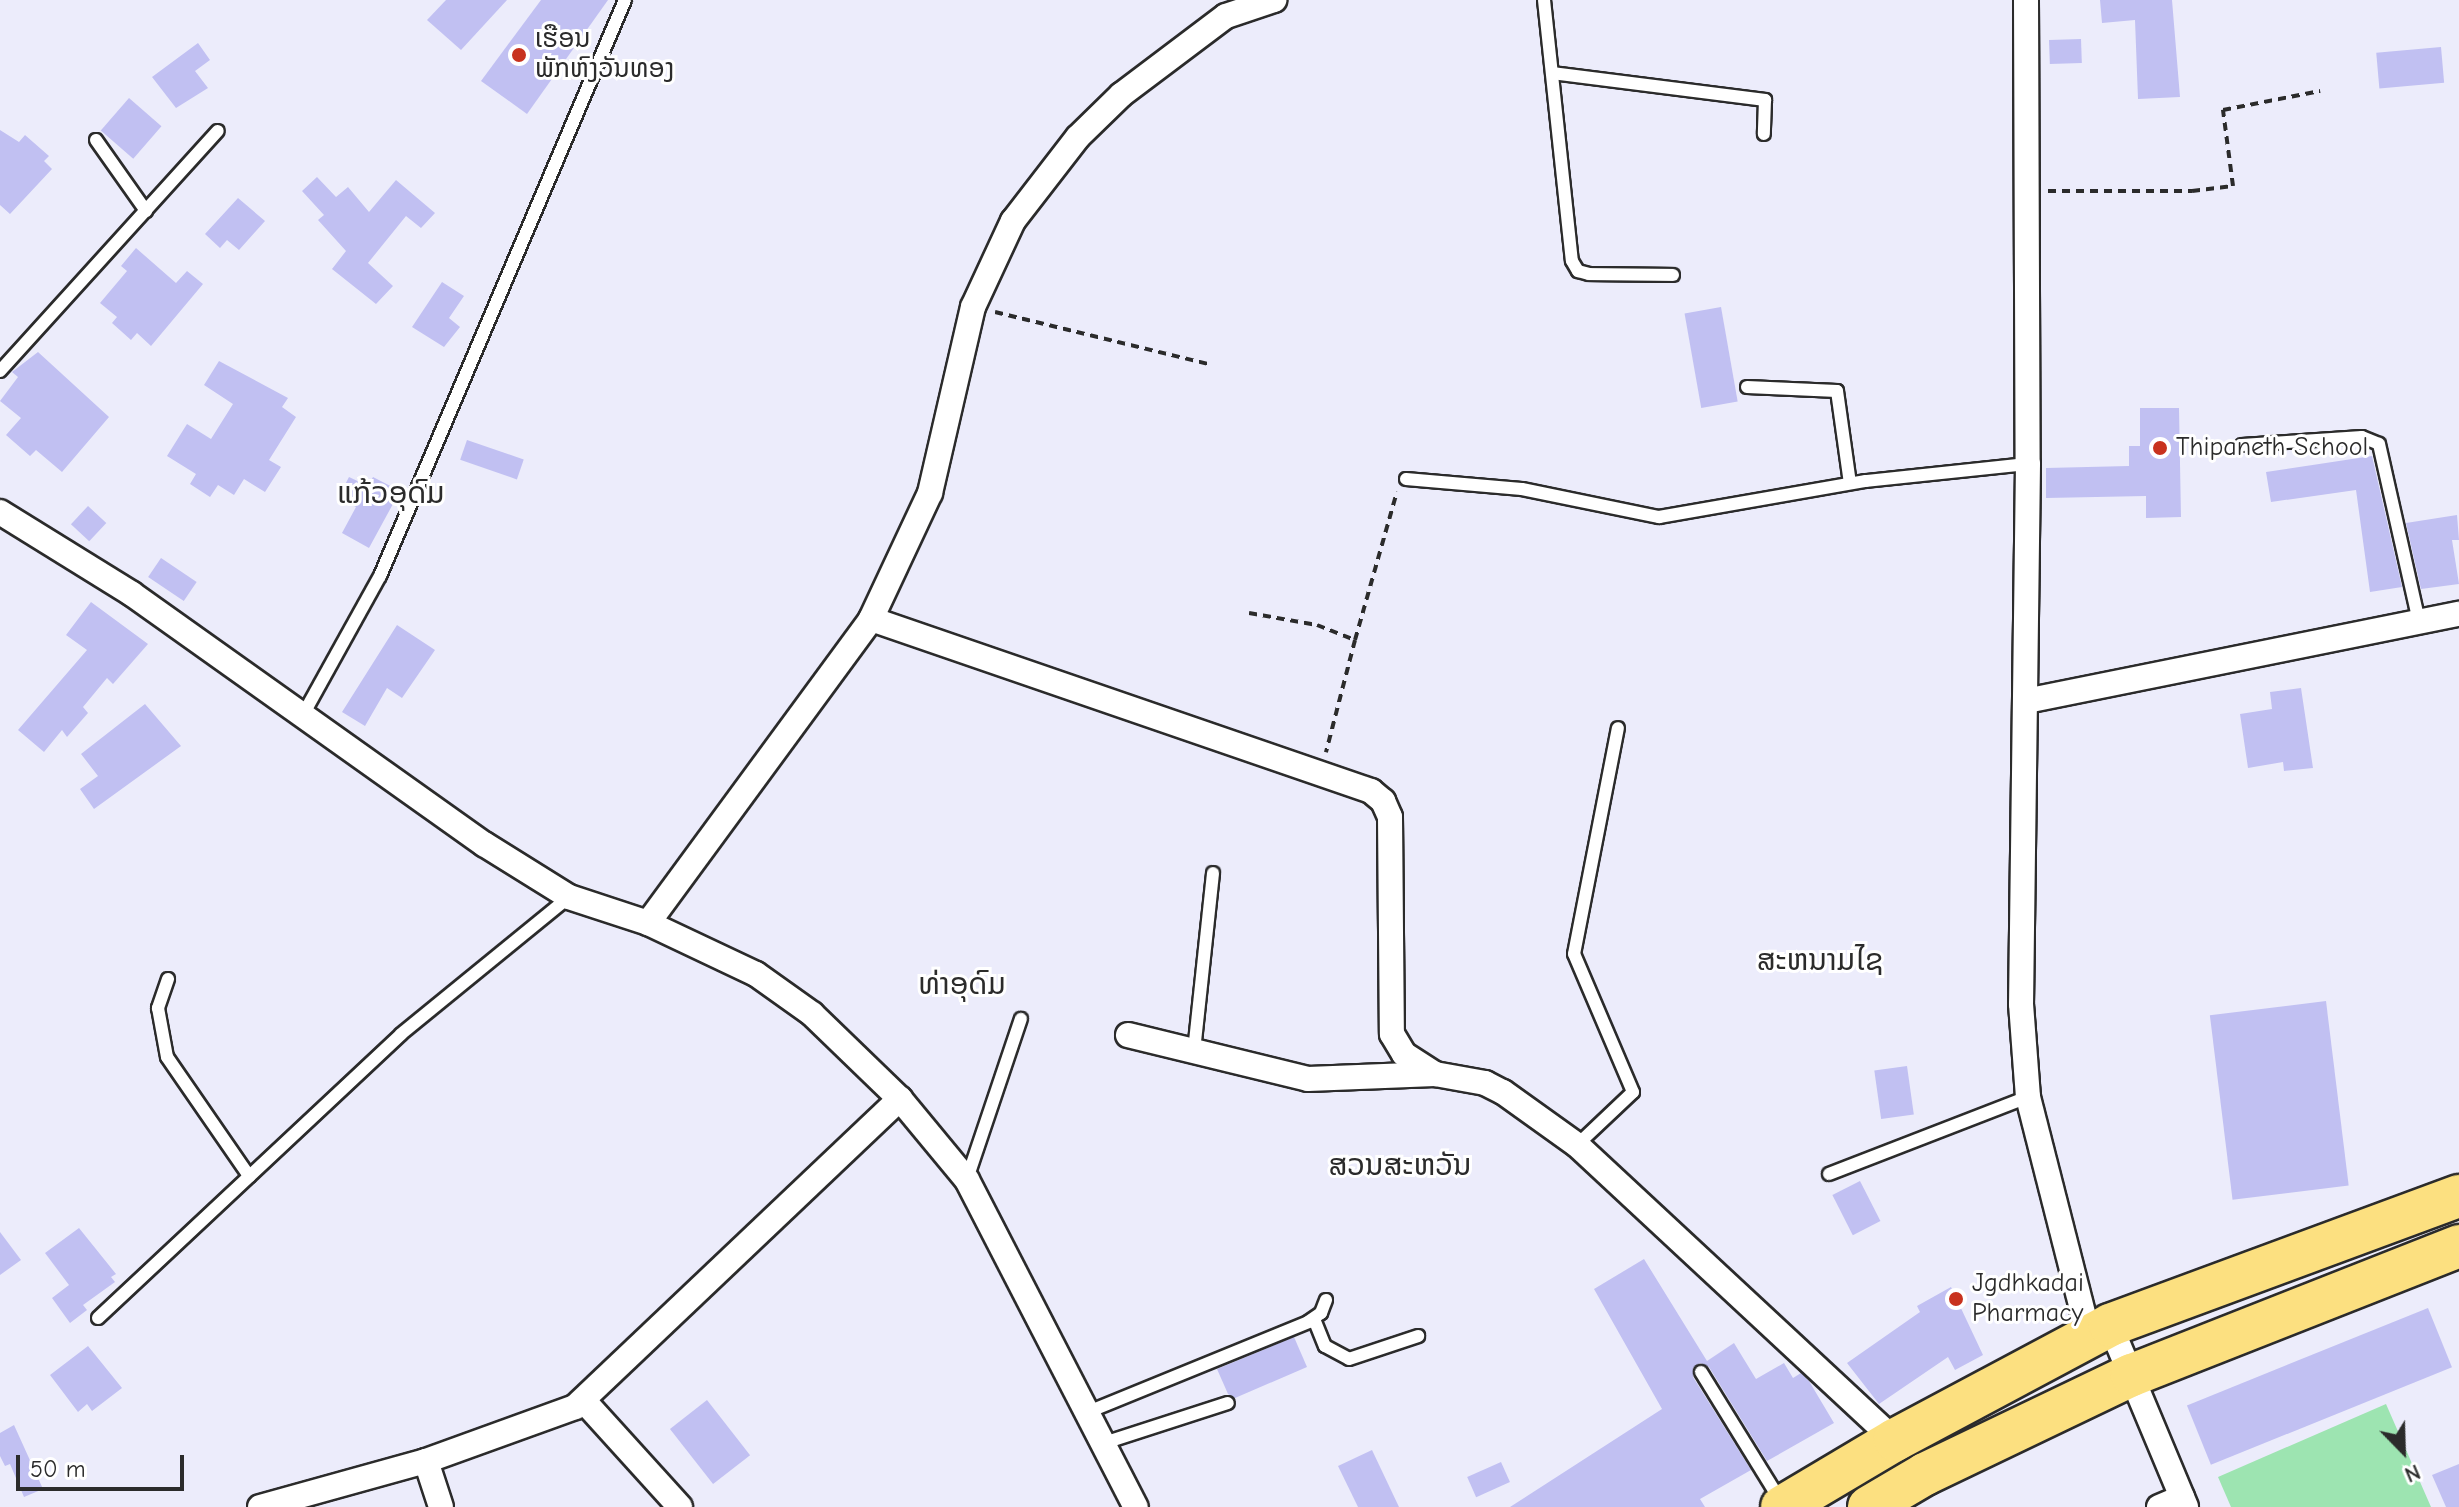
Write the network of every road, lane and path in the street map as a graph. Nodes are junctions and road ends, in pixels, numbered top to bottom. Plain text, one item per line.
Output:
1 (625, 0) edge
2 (1274, 0) edge
3 (1544, 0) edge
4 (2026, 0) edge
5 (1552, 73) junction
6 (2320, 91) dead end
7 (218, 131) dead end
8 (1764, 134) dead end
9 (96, 140) dead end
10 (2026, 191) junction
11 (146, 211) junction
12 (1673, 275) dead end
13 (973, 307) junction
14 (1208, 364) dead end
15 (0, 371) edge
16 (1747, 387) dead end
17 (2242, 445) dead end
18 (2028, 464) junction
19 (1406, 479) joint
20 (1850, 483) junction
21 (0, 512) edge
22 (1249, 613) dead end
23 (2459, 614) edge
24 (871, 619) junction
25 (2419, 622) junction
26 (1355, 640) junction
27 (2026, 701) junction
28 (304, 713) junction
29 (1618, 728) dead end
30 (1321, 774) junction
31 (1213, 873) dead end
32 (569, 897) junction
33 (648, 923) junction
34 (168, 979) dead end
35 (1021, 1019) dead end
36 (1128, 1035) dead end
37 (1194, 1051) junction
38 (1435, 1074) junction
39 (2028, 1097) junction
40 (900, 1099) junction
41 (1577, 1145) junction
42 (1829, 1174) dead end
43 (249, 1176) junction
44 (967, 1180) junction
45 (2459, 1196) edge
46 (2459, 1246) edge
47 (1326, 1300) dead end
48 (98, 1318) dead end
49 (1314, 1319) junction
50 (2099, 1330) junction
51 (1418, 1336) dead end
52 (1701, 1372) dead end
53 (2132, 1375) junction
54 (584, 1401) junction
55 (1228, 1403) dead end
56 (1088, 1412) junction
57 (1895, 1440) junction
58 (1104, 1443) junction
59 (426, 1461) junction
60 (2184, 1502) edge
61 (1783, 1506) edge
62 (260, 1507) edge
63 (441, 1507) edge
64 (680, 1507) edge
65 (1136, 1507) edge
66 (1869, 1507) edge
67 (2159, 1507) edge

1 - 28 lane
2 - 13 street
3 - 5 lane
4 - 10 street
5 - 8 lane
5 - 12 lane
6 - 10 path
7 - 11 lane
9 - 11 lane
10 - 18 street
11 - 15 lane
13 - 14 path
13 - 24 street
16 - 20 lane
17 - 25 lane
18 - 20 lane
18 - 27 street
19 - 20 lane
19 - 26 path
21 - 28 street
22 - 26 path
23 - 25 street
24 - 30 street
24 - 33 street
25 - 27 street
26 - 30 path
27 - 39 street
28 - 32 street
29 - 41 lane
30 - 38 street
31 - 37 lane
32 - 33 street
32 - 43 lane
33 - 40 street
34 - 43 lane
35 - 44 lane
36 - 37 street
37 - 38 street
38 - 41 street
39 - 42 lane
39 - 50 street
40 - 44 street
40 - 54 street
41 - 57 street
43 - 48 lane
44 - 56 street
45 - 50 highway
46 - 53 highway
47 - 49 lane
49 - 51 lane
49 - 56 lane
50 - 53 street
50 - 57 highway
52 - 61 lane
53 - 60 street
53 - 66 highway
54 - 59 street
54 - 64 street
55 - 58 lane
56 - 58 street
57 - 61 highway
58 - 65 street
59 - 62 street
59 - 63 street
60 - 67 street

